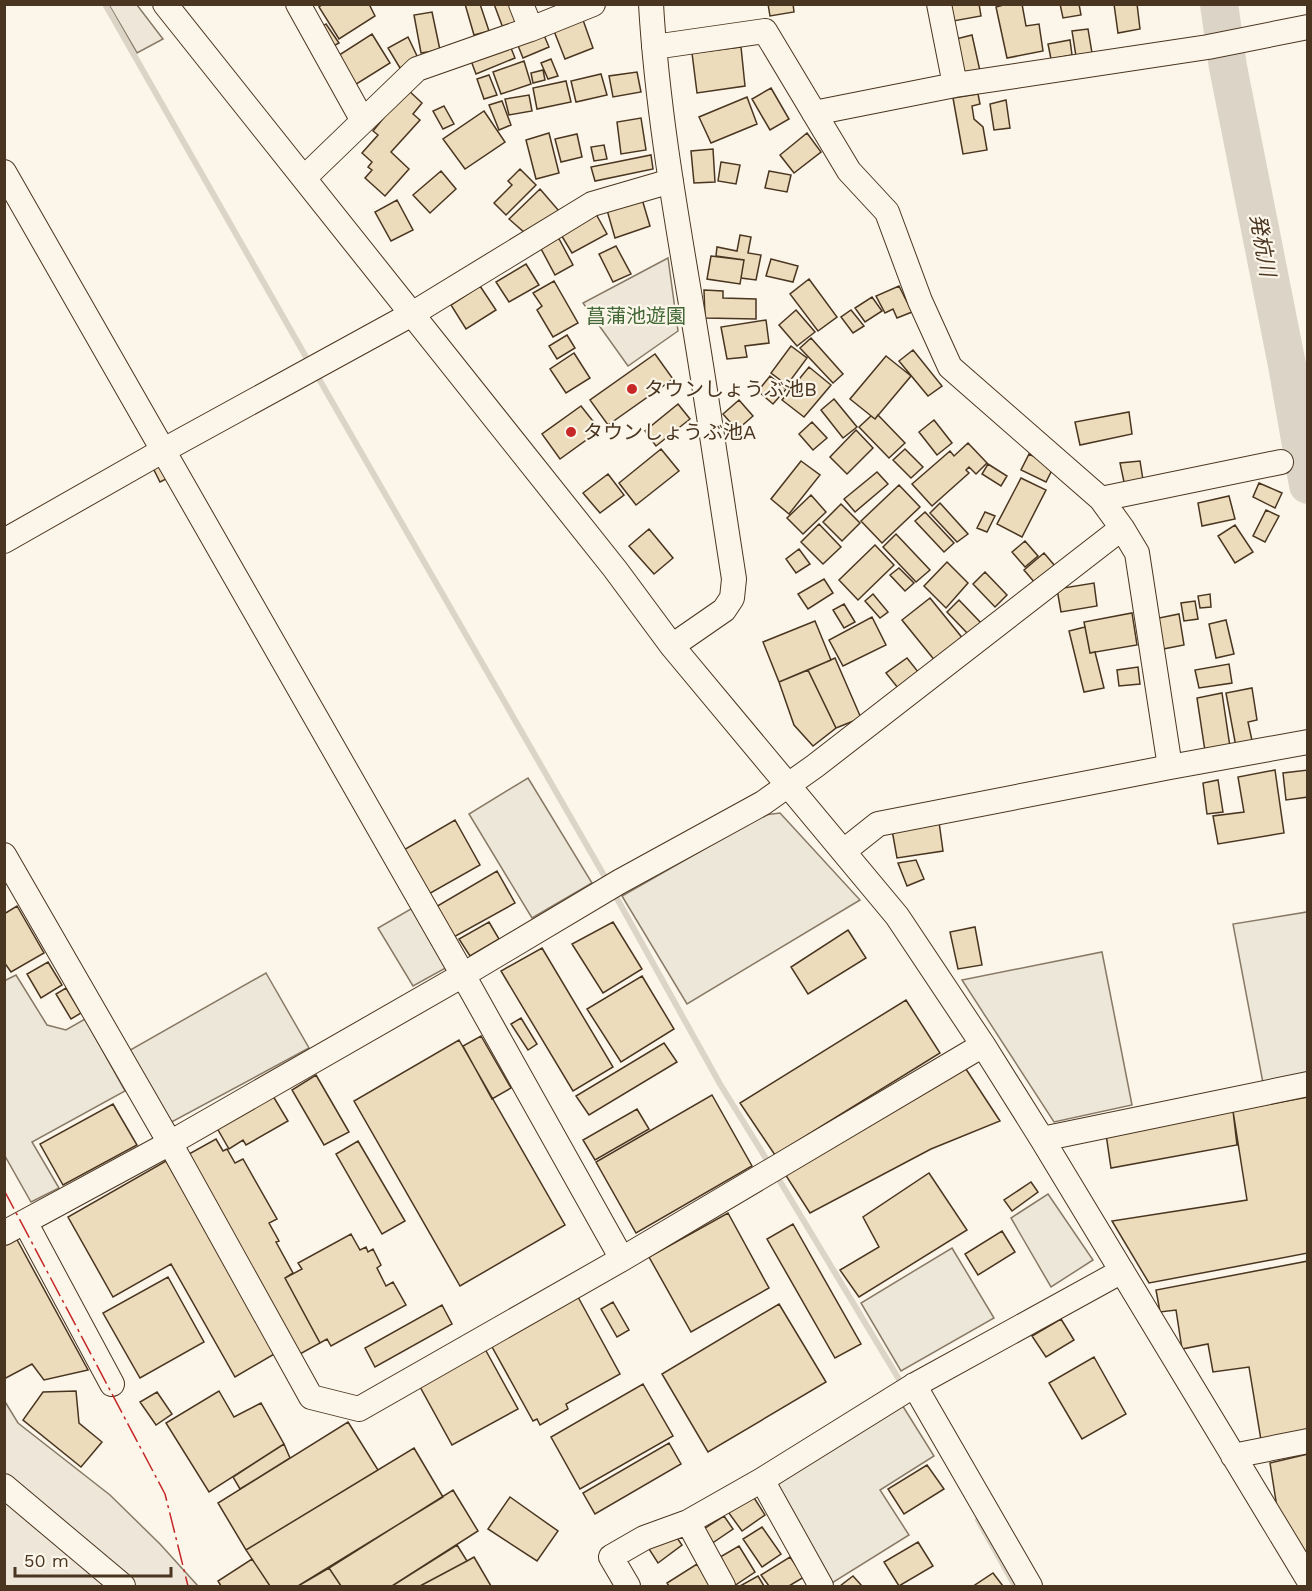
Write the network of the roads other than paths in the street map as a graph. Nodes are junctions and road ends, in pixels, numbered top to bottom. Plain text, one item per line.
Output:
1 (165, 4) edge
2 (298, 4) edge
3 (521, 4) edge
4 (593, 4) edge
5 (651, 4) edge
6 (939, 4) edge
7 (1308, 27) edge
8 (531, 29) junction
9 (654, 47) junction
10 (955, 85) junction
11 (814, 113) junction
12 (363, 121) junction
13 (4, 172) edge
14 (304, 178) junction
15 (671, 181) junction
16 (411, 314) junction
17 (164, 450) junction
18 (1281, 462) dead end
19 (1101, 499) junction
20 (1122, 528) junction
21 (4, 541) edge
22 (672, 646) junction
23 (1308, 742) edge
24 (1170, 767) junction
25 (786, 785) junction
26 (844, 851) junction
27 (4, 855) edge
28 (463, 975) junction
29 (983, 1045) junction
30 (1308, 1084) edge
31 (1042, 1139) junction
32 (170, 1143) junction
33 (15, 1228) edge
34 (622, 1259) junction
35 (1122, 1270) junction
36 (112, 1384) dead end
37 (908, 1389) junction
38 (1308, 1441) edge
39 (1233, 1456) junction
40 (762, 1480) junction
41 (4, 1486) edge
42 (688, 1522) junction
43 (1308, 1579) edge
44 (123, 1587) edge
45 (628, 1587) edge
46 (723, 1587) edge
47 (821, 1587) edge
48 (1030, 1587) edge

1 - 14 street
2 - 12 street
3 - 8 street
4 - 8 street
5 - 9 street
6 - 10 street
7 - 10 street
8 - 12 street
9 - 11 street
9 - 15 street
10 - 11 street
11 - 19 street
12 - 14 street
13 - 17 street
14 - 16 street
15 - 16 street
15 - 22 street
16 - 17 street
16 - 22 street
17 - 21 street
17 - 28 street
18 - 19 street
19 - 20 street
20 - 24 street
20 - 25 street
22 - 25 street
23 - 24 street
24 - 26 street
25 - 26 street
25 - 28 street
26 - 29 street
27 - 32 street
28 - 32 street
28 - 34 street
29 - 31 street
29 - 34 street
30 - 31 street
31 - 35 street
32 - 33 street
32 - 34 street
33 - 36 street
35 - 37 street
35 - 39 street
37 - 40 street
37 - 48 street
38 - 39 street
39 - 43 street
40 - 42 street
40 - 47 street
41 - 44 street
42 - 45 street
42 - 46 street

